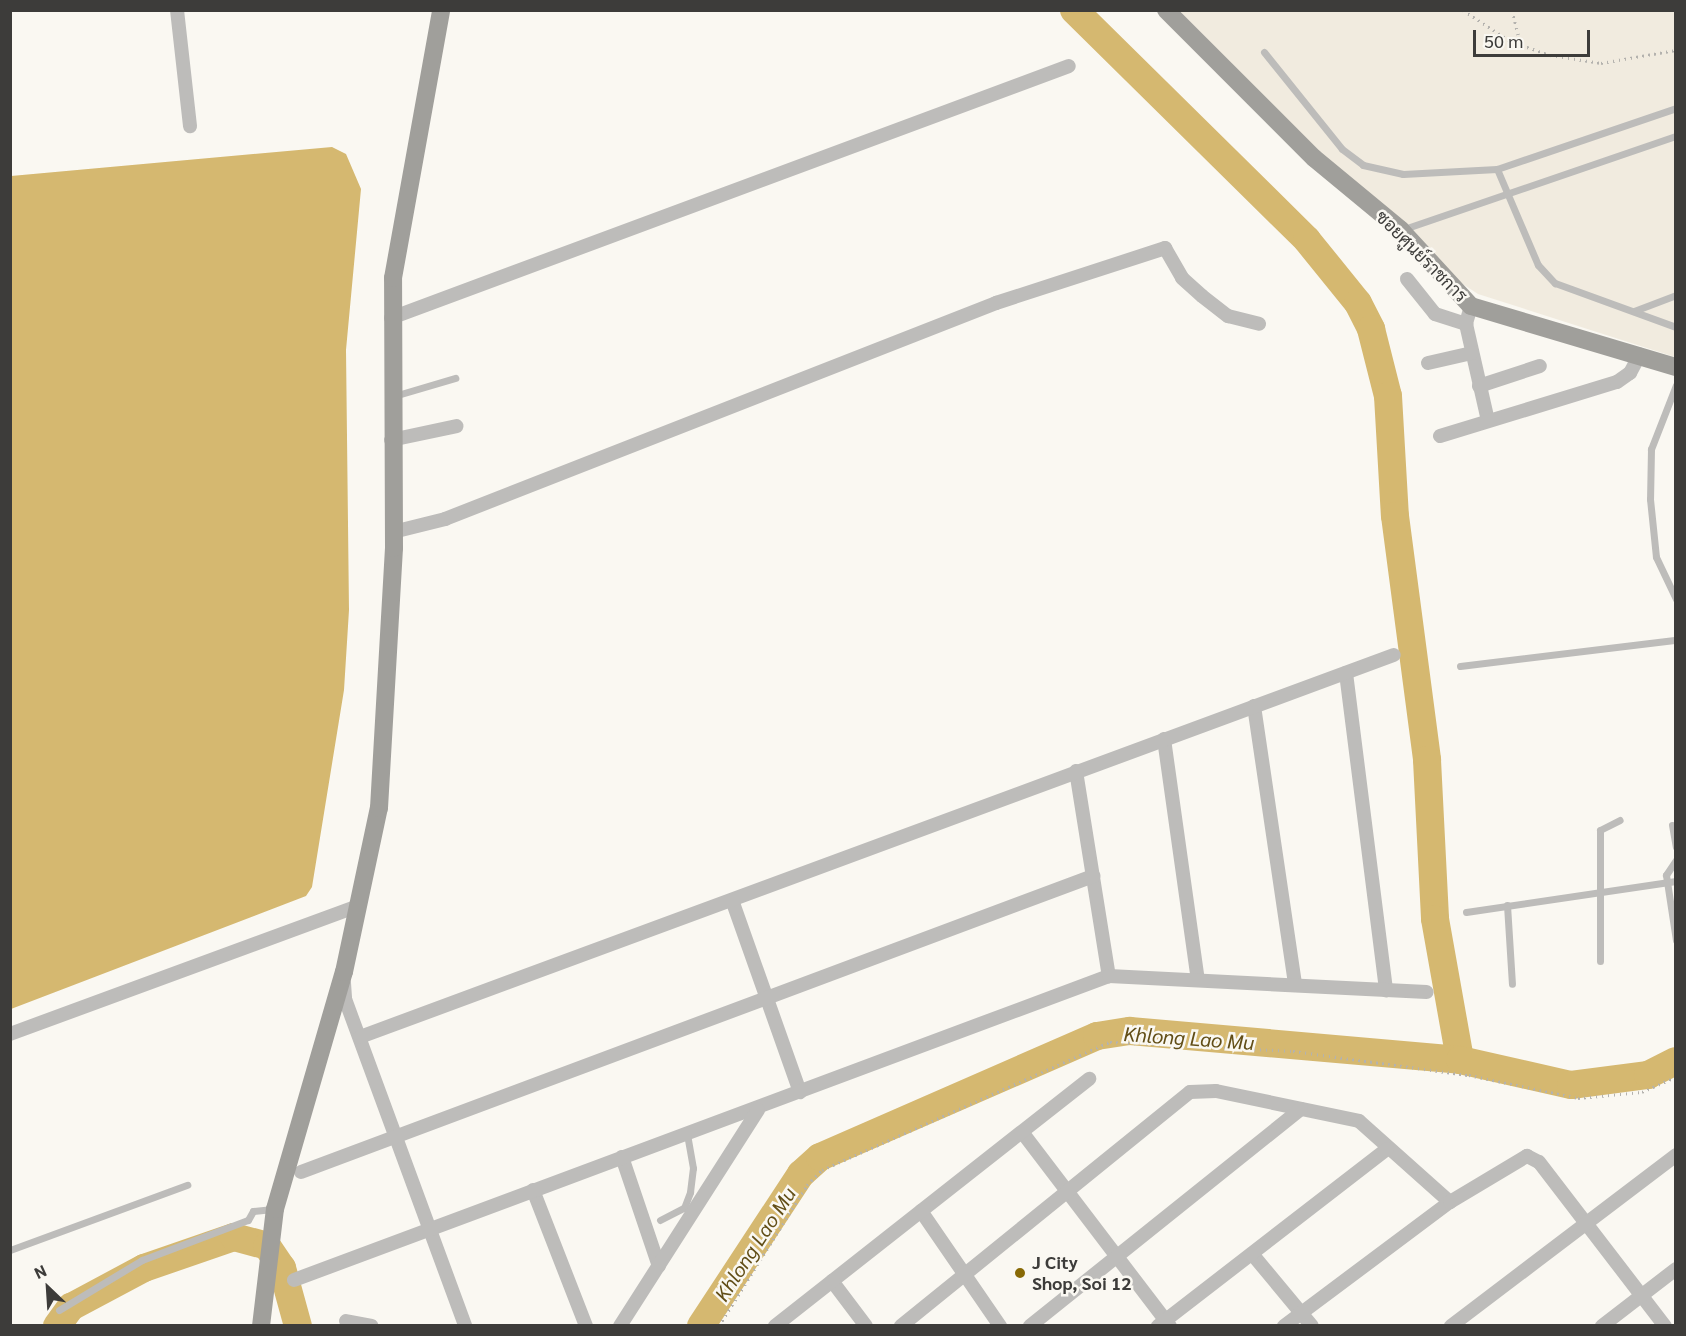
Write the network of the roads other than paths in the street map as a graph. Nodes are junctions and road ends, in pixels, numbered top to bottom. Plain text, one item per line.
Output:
1 (177, 10) edge
2 (441, 10) edge
3 (1166, 10) edge
4 (1264, 52) dead end
5 (1069, 66) dead end
6 (1676, 108) edge
7 (190, 126) dead end
8 (1676, 136) edge
9 (1497, 169) junction
10 (1505, 196) junction
11 (1401, 230) junction
12 (1407, 279) dead end
13 (1676, 295) edge
14 (1471, 306) junction
15 (1634, 311) junction
16 (391, 318) junction
17 (1259, 324) dead end
18 (1466, 324) junction
19 (1676, 327) edge
20 (1472, 353) junction
21 (1640, 354) junction
22 (1428, 363) dead end
23 (1540, 366) dead end
24 (1676, 367) edge
25 (455, 378) dead end
26 (1479, 386) junction
27 (1676, 386) edge
28 (392, 397) junction
29 (1488, 421) junction
30 (457, 426) dead end
31 (1440, 436) dead end
32 (391, 440) junction
33 (393, 532) junction
34 (1676, 599) edge
35 (1676, 640) edge
36 (1394, 655) dead end
37 (1460, 666) dead end
38 (1346, 673) junction
39 (1254, 706) junction
40 (1164, 739) junction
41 (1076, 771) junction
42 (1620, 820) dead end
43 (1672, 825) dead end
44 (1676, 847) edge
45 (1676, 860) edge
46 (1093, 876) junction
47 (1676, 881) edge
48 (1667, 882) junction
49 (1599, 891) junction
50 (732, 900) junction
51 (1507, 905) junction
52 (357, 906) junction
53 (1466, 912) dead end
54 (1676, 940) edge
55 (1600, 961) dead end
56 (344, 972) junction
57 (1109, 976) junction
58 (1198, 980) junction
59 (1512, 984) dead end
60 (1295, 985) junction
61 (1386, 990) junction
62 (1427, 992) dead end
63 (765, 995) junction
64 (10, 1034) edge
65 (360, 1037) junction
66 (1089, 1079) dead end
67 (800, 1092) junction
68 (1301, 1109) junction
69 (758, 1110) junction
70 (1022, 1132) junction
71 (395, 1133) junction
72 (687, 1134) junction
73 (1387, 1149) junction
74 (1676, 1155) edge
75 (622, 1157) junction
76 (301, 1172) dead end
77 (187, 1185) dead end
78 (533, 1190) junction
79 (1067, 1191) junction
80 (1450, 1202) junction
81 (921, 1210) junction
82 (275, 1215) junction
83 (660, 1220) dead end
84 (1587, 1223) junction
85 (429, 1228) junction
86 (10, 1250) edge
87 (1253, 1255) junction
88 (1117, 1256) junction
89 (659, 1266) junction
90 (1676, 1269) edge
91 (966, 1276) junction
92 (294, 1280) dead end
93 (832, 1281) junction
94 (1642, 1295) junction
95 (58, 1310) dead end
96 (1301, 1312) junction
97 (346, 1321) dead end
98 (1165, 1324) edge
99 (261, 1326) edge
100 (372, 1326) edge
101 (465, 1326) edge
102 (586, 1326) edge
103 (620, 1326) edge
104 (775, 1326) edge
105 (866, 1326) edge
106 (901, 1326) edge
107 (1000, 1326) edge
108 (1030, 1326) edge
109 (1284, 1326) edge
110 (1312, 1326) edge
111 (1451, 1326) edge
112 (1602, 1326) edge
113 (1665, 1326) edge

1 - 7 street
2 - 16 street
3 - 11 street, ซอยศูนย์ราชการ
4 - 9 lane
5 - 16 street
6 - 9 lane
8 - 10 lane
9 - 10 lane
10 - 11 lane
10 - 15 lane
11 - 14 street, ซอยศูนย์ราชการ
12 - 18 street
13 - 15 lane
14 - 18 street
14 - 21 street, ซอยศูนย์ราชการ
15 - 19 lane
16 - 28 street
17 - 33 street
18 - 20 street
20 - 22 street
20 - 26 street
21 - 24 street, ซอยศูนย์ราชการ
21 - 29 street
23 - 26 street
25 - 28 lane
26 - 29 street
27 - 34 lane
28 - 32 street
29 - 31 street
30 - 32 street
32 - 33 street
33 - 52 street
35 - 37 lane
36 - 38 street
38 - 39 street
38 - 61 street
39 - 40 street
39 - 60 street
40 - 41 street
40 - 58 street
41 - 46 street
41 - 50 street
42 - 49 lane
43 - 44 lane
45 - 48 lane
46 - 57 street
46 - 63 street
47 - 48 lane
48 - 49 lane
48 - 54 lane
49 - 51 lane
49 - 55 lane
50 - 63 street
50 - 65 street
51 - 53 lane
51 - 59 lane
52 - 56 street
52 - 64 street
56 - 65 street
56 - 82 street
57 - 58 street
57 - 67 street
58 - 60 street
60 - 61 street
61 - 62 street
63 - 67 street
63 - 71 street
65 - 71 street
66 - 70 street
67 - 69 street
68 - 73 street
68 - 79 street
68 - 88 street
69 - 72 street
69 - 89 street
70 - 79 street
70 - 81 street
71 - 76 street
71 - 85 street
72 - 75 street
72 - 83 lane
73 - 80 street
73 - 87 street
74 - 84 street
75 - 78 street
75 - 89 street
77 - 86 lane
78 - 85 street
78 - 102 street
79 - 88 street
79 - 91 street
80 - 84 street
80 - 96 street
81 - 91 street
81 - 93 street
82 - 95 lane
82 - 99 street
84 - 94 street
84 - 111 street
85 - 92 street
85 - 101 street
87 - 96 street
87 - 98 street
88 - 98 street
88 - 108 street
89 - 103 street
90 - 94 street
91 - 106 street
91 - 107 street
93 - 104 street
93 - 105 street
94 - 112 street
94 - 113 street
96 - 109 street
96 - 110 street
97 - 100 street

